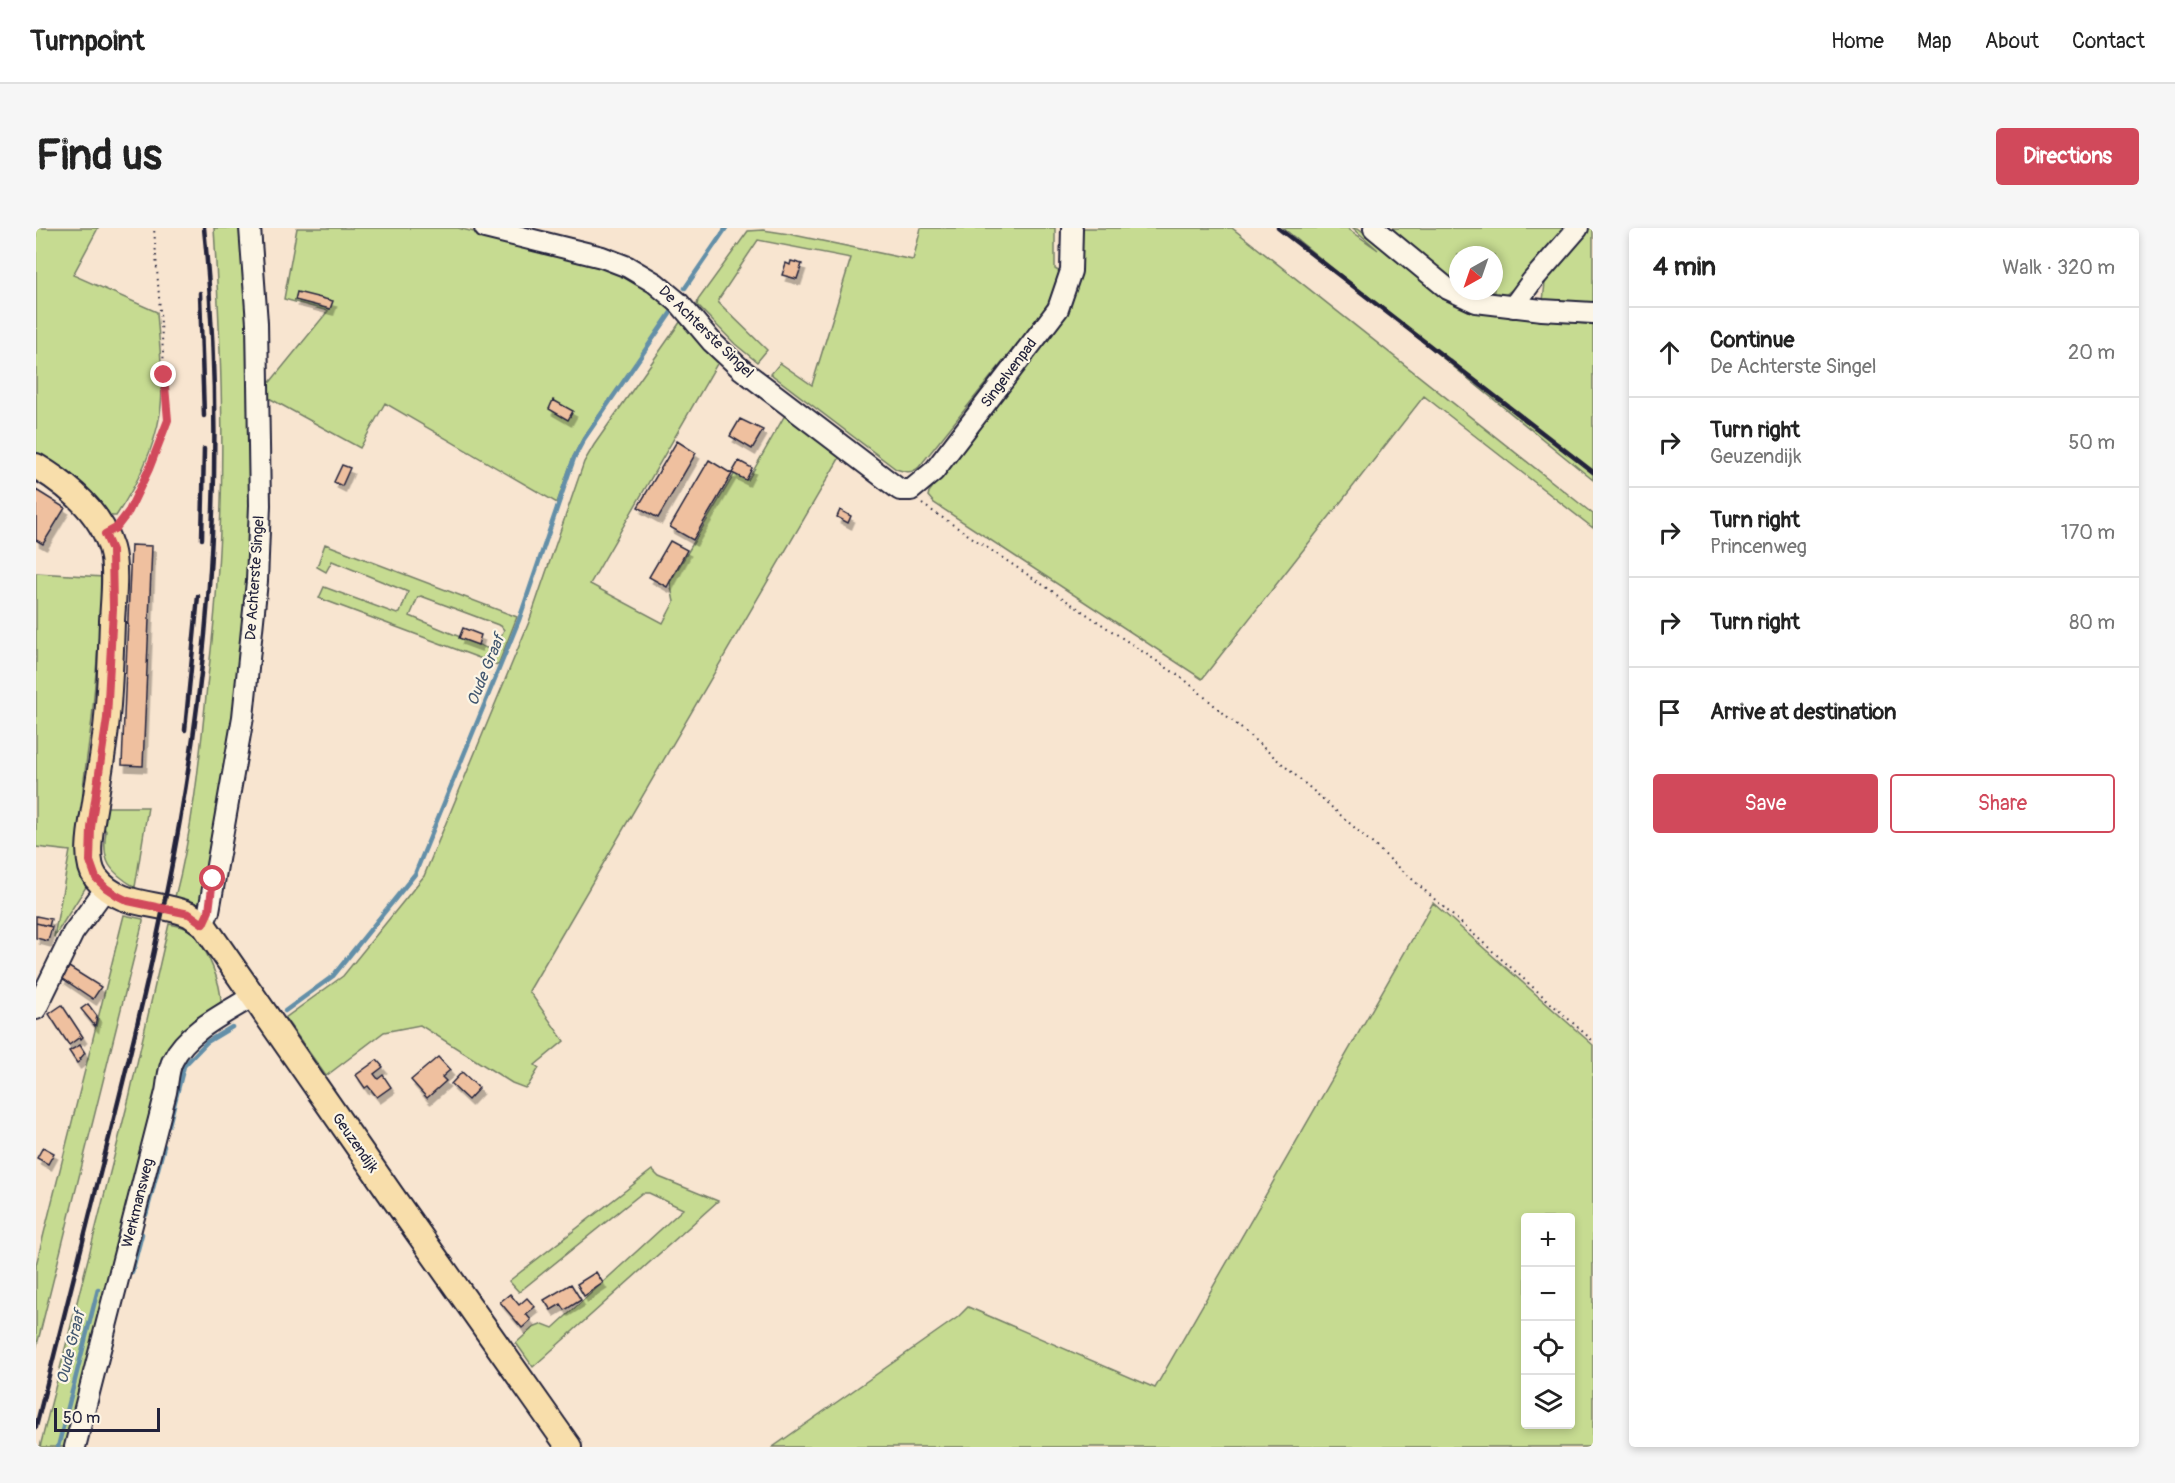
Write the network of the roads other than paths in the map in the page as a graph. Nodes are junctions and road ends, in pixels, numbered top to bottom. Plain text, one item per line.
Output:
1 (250, 228) edge
2 (485, 228) edge
3 (1072, 228) edge
4 (1374, 228) edge
5 (1578, 228) edge
6 (1513, 308) junction
7 (1593, 313) edge
8 (36, 466) edge
9 (900, 490) joint
10 (106, 888) junction
11 (203, 924) junction
12 (253, 996) junction
13 (36, 1009) edge
14 (75, 1447) edge
15 (569, 1447) edge

1 - 11 street, De Achterste Singel
2 - 9 street, De Achterste Singel
3 - 9 street, Singelvenpad
4 - 6 street
5 - 6 street
6 - 7 street
8 - 10 main road
10 - 11 main road, Geuzendijk
10 - 13 street
11 - 12 main road, Geuzendijk
12 - 14 street, Werkmansweg
12 - 15 main road, Geuzendijk

